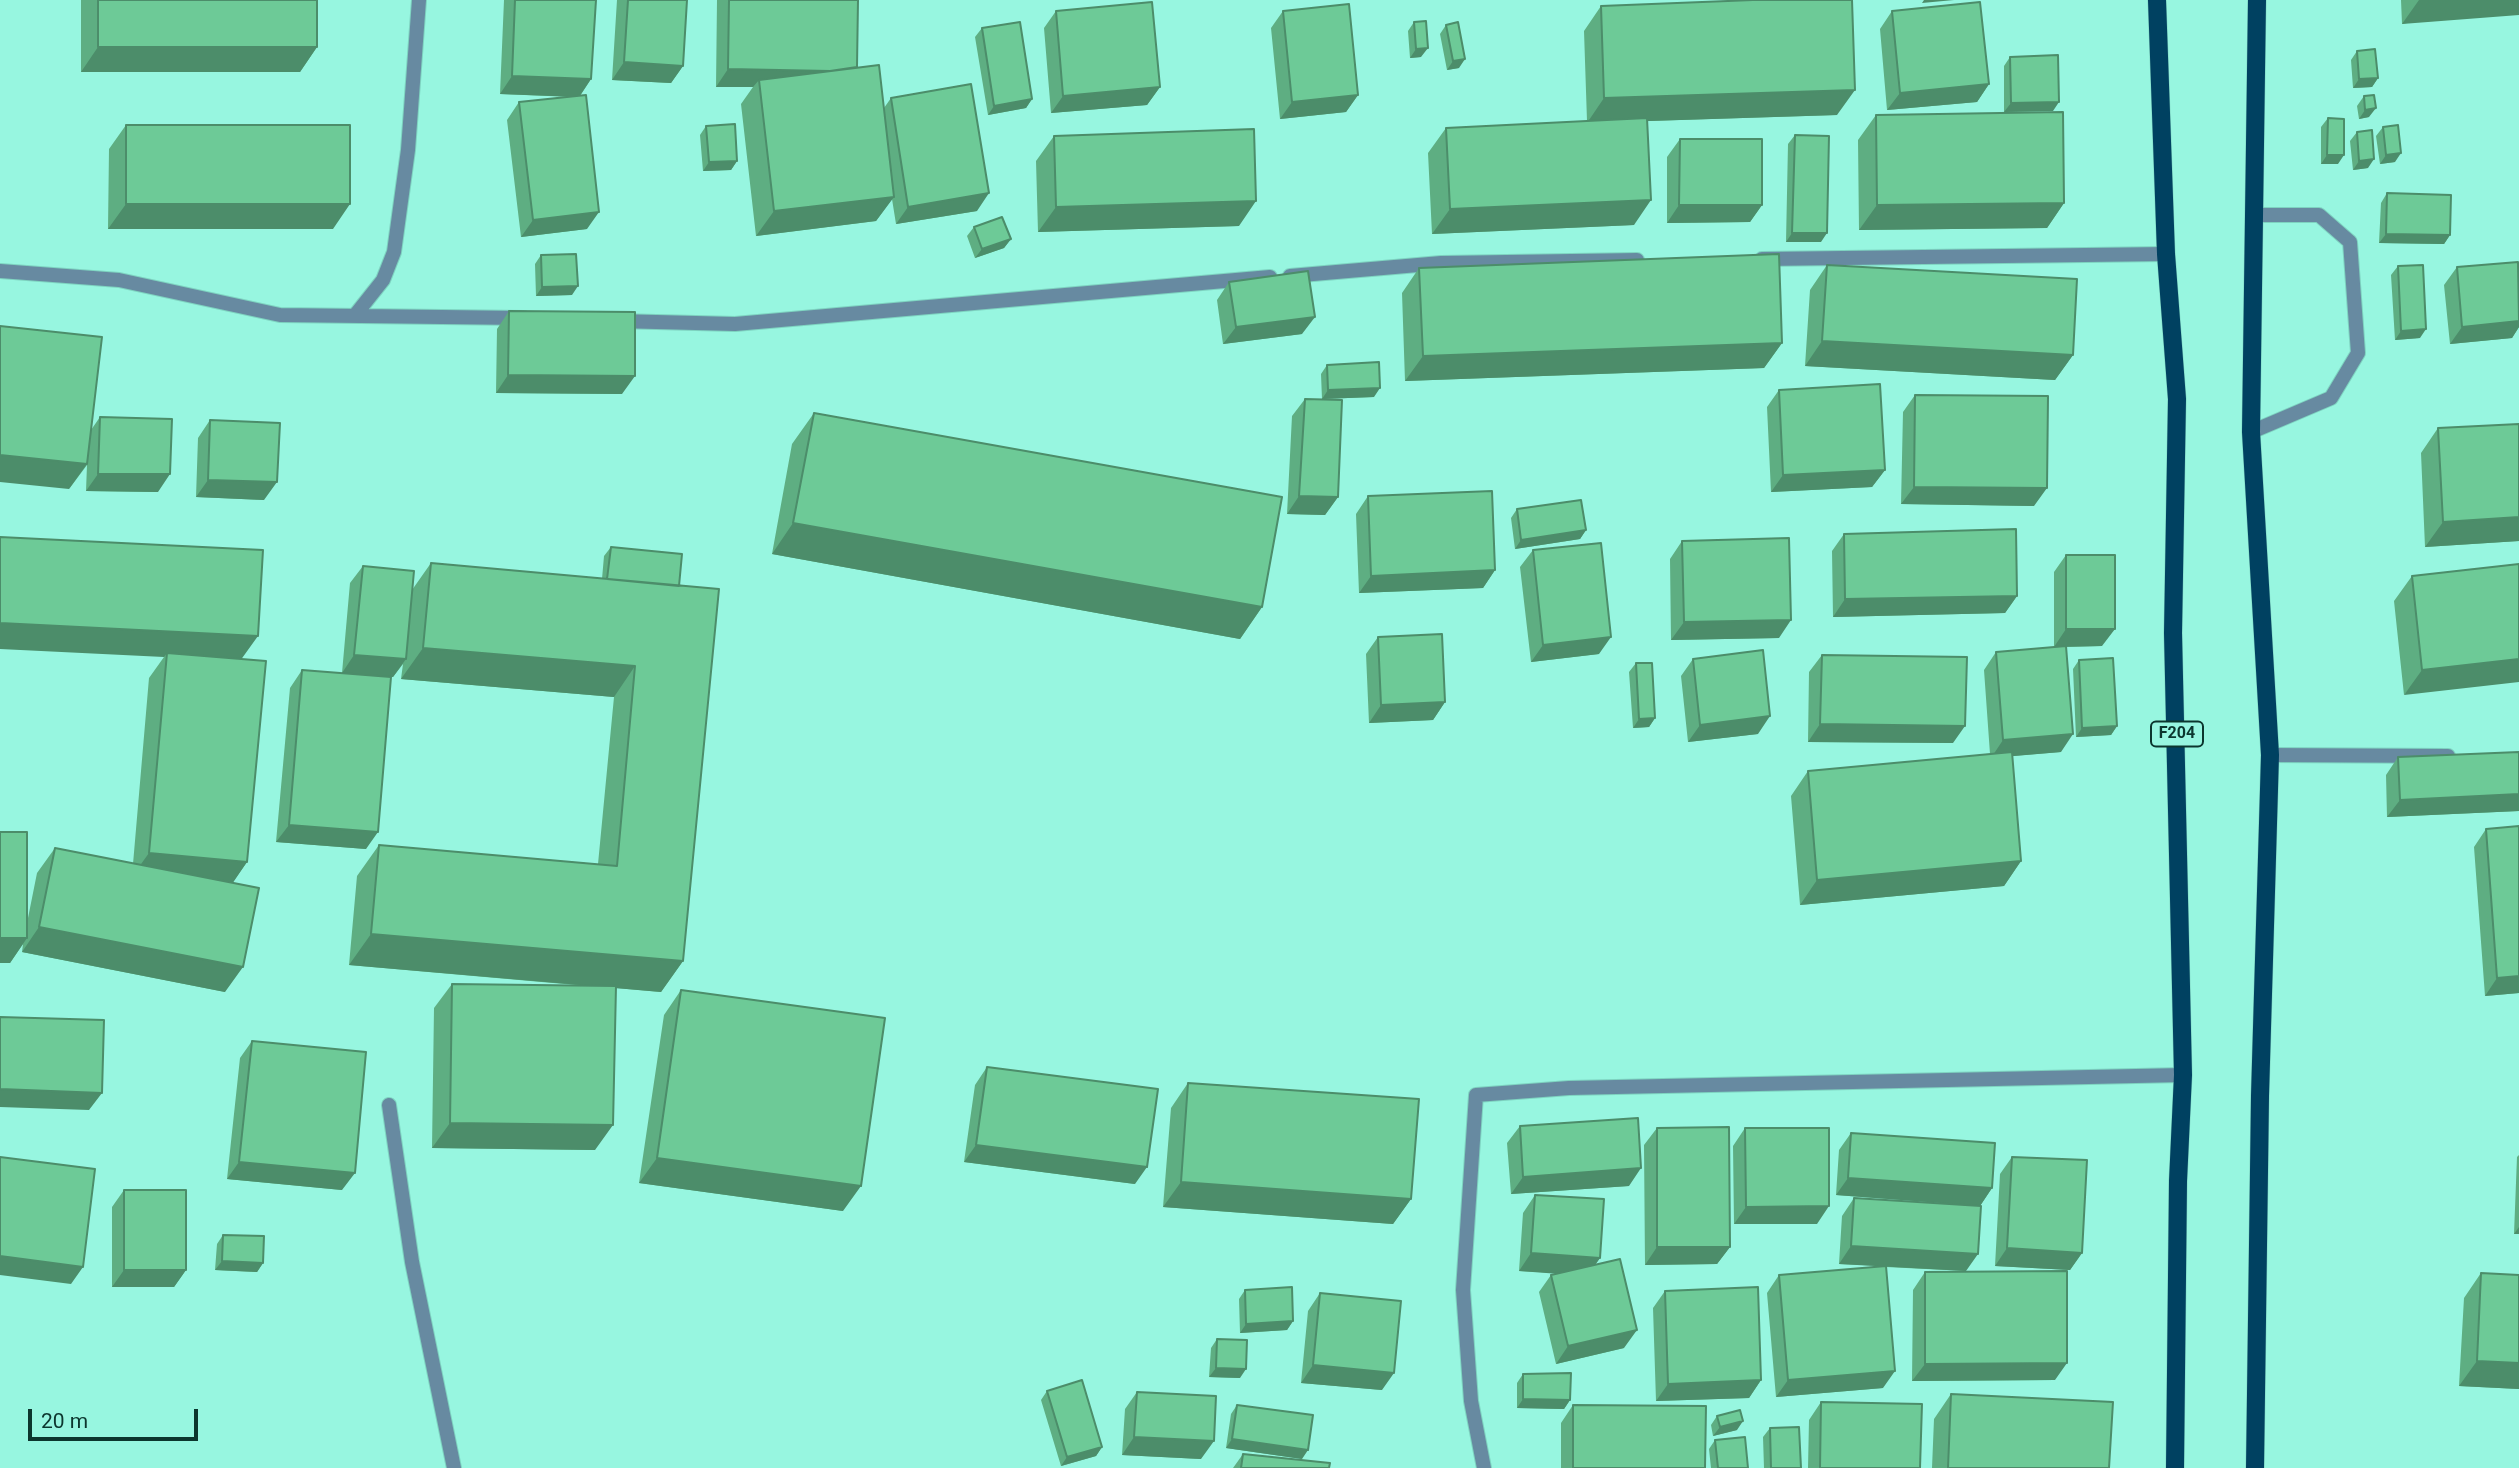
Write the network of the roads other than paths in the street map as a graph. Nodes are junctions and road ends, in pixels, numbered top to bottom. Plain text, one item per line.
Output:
1 (419, 0) edge
2 (2157, 0) edge
3 (2257, 0) edge
4 (2254, 215) junction
5 (2165, 254) junction
6 (1748, 259) edge
7 (1650, 260) edge
8 (0, 271) edge
9 (356, 314) junction
10 (532, 319) edge
11 (600, 320) edge
12 (2251, 432) junction
13 (2270, 755) junction
14 (2464, 756) edge
15 (2183, 1075) junction
16 (389, 1105) dead end
17 (454, 1468) edge
18 (1484, 1468) edge
19 (2175, 1468) edge
20 (2255, 1468) edge

1 - 9 street
2 - 5 main road, F204
3 - 4 main road
4 - 12 main road
4 - 12 street
5 - 6 street
5 - 15 main road, F204
7 - 11 street
8 - 9 street
9 - 10 street
12 - 13 main road
13 - 14 street
13 - 20 main road
15 - 18 street
15 - 19 main road, F204
16 - 17 street

